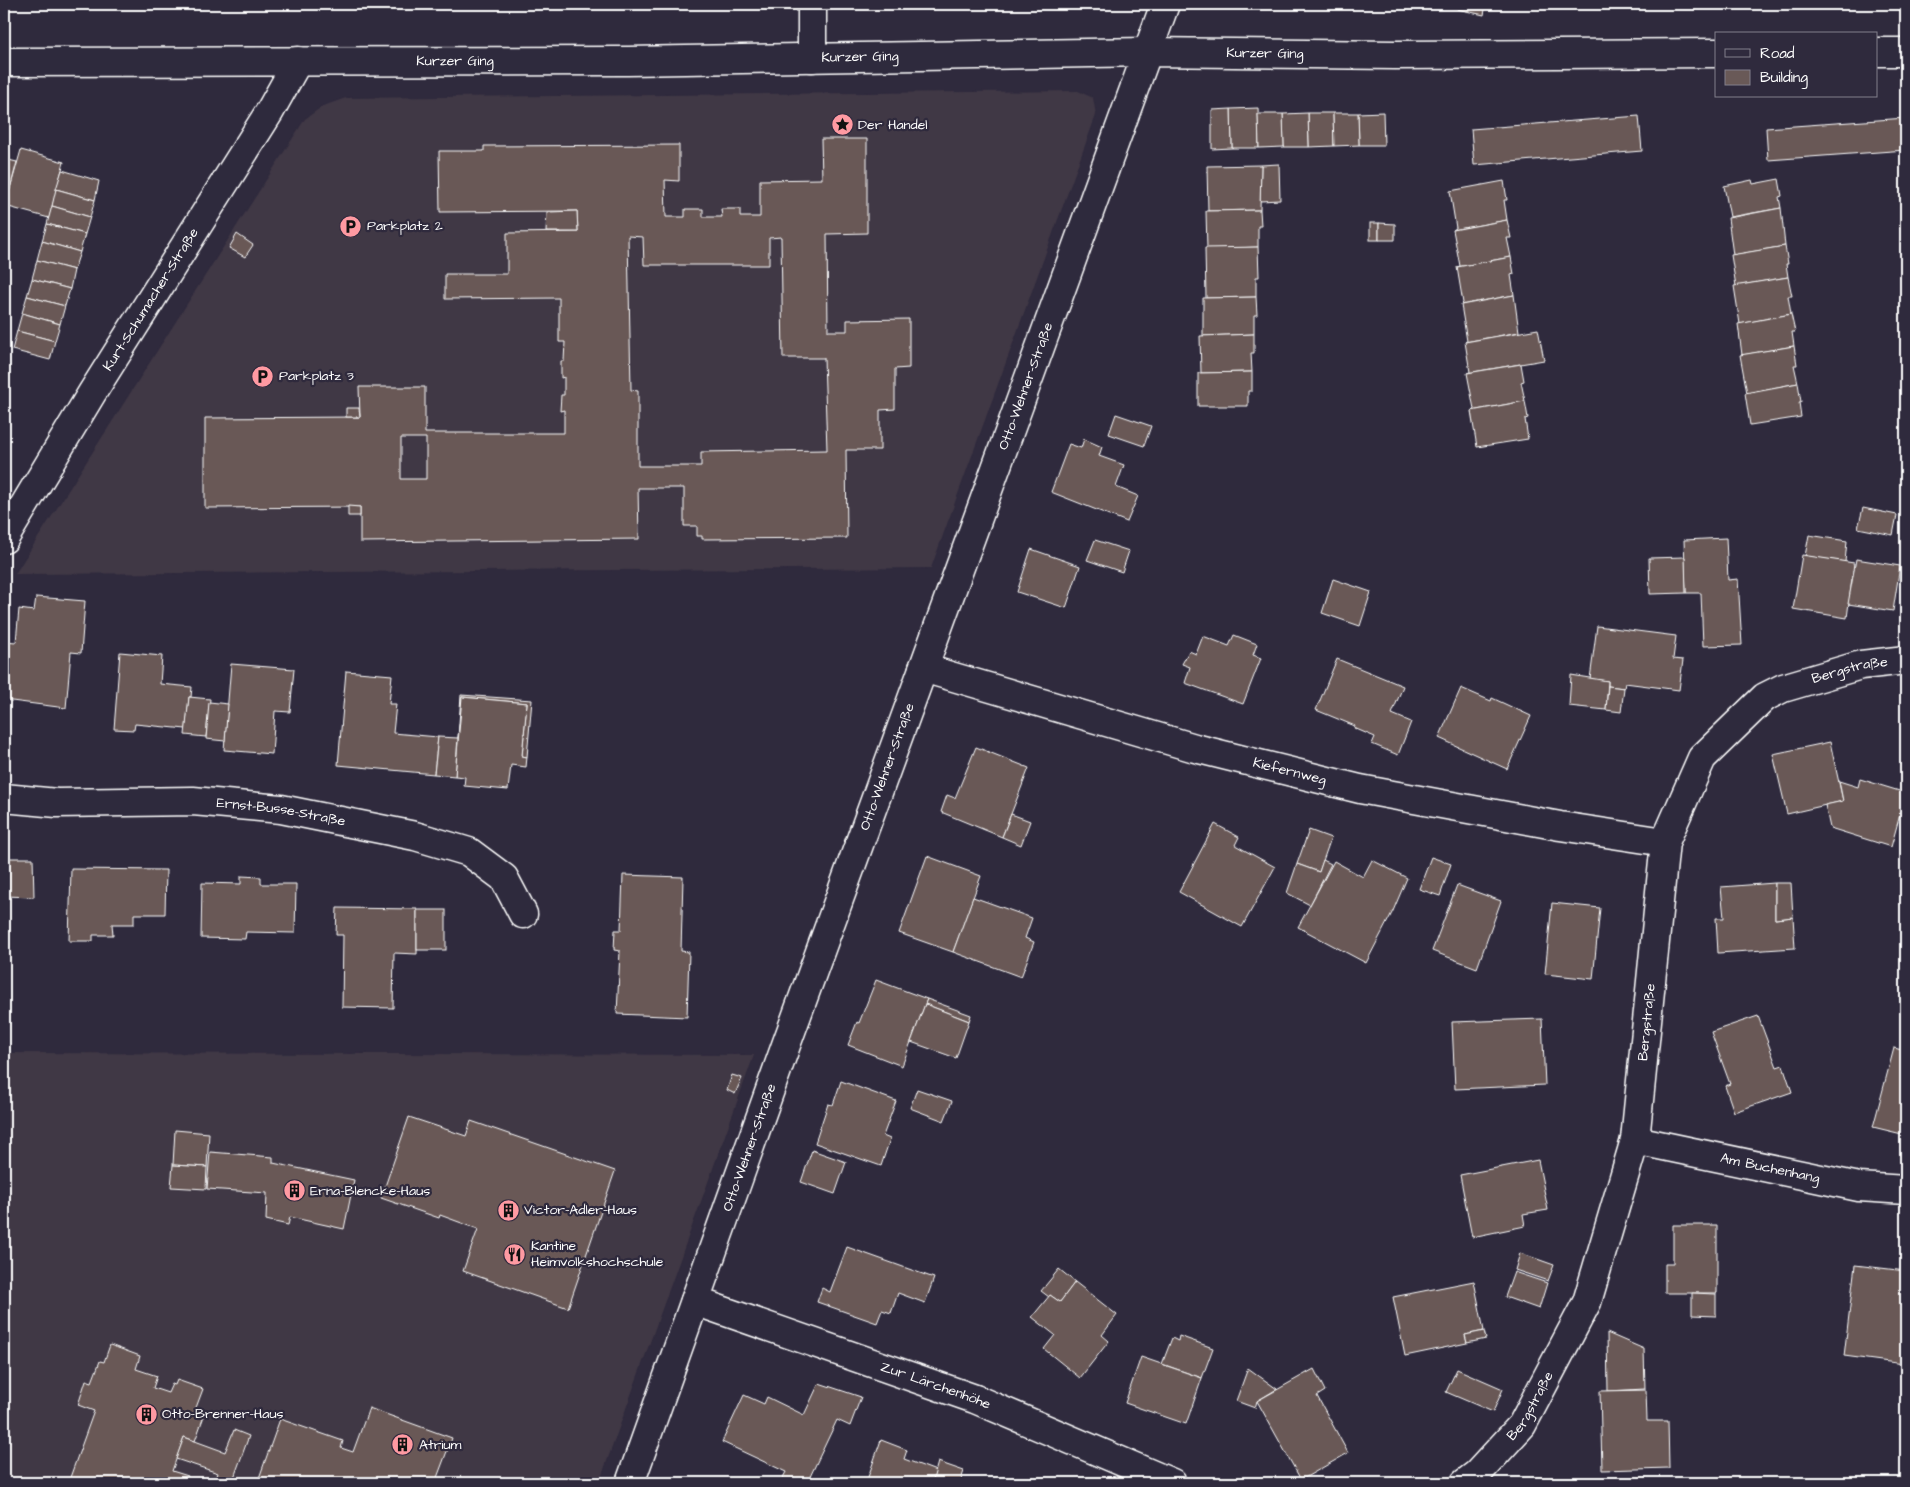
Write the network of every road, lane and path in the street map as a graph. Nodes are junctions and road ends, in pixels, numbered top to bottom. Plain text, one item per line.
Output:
1 (812, 4) edge
2 (1164, 4) edge
3 (1146, 52) junction
4 (1878, 52) edge
5 (1906, 52) edge
6 (1715, 53) edge
7 (812, 58) junction
8 (298, 61) junction
9 (4, 62) edge
10 (4, 539) edge
11 (1906, 660) edge
12 (923, 668) junction
13 (4, 798) edge
14 (1665, 842) junction
15 (523, 914) dead end
16 (1635, 1140) junction
17 (1906, 1190) edge
18 (695, 1301) junction
19 (630, 1483) edge
20 (1172, 1483) edge
21 (1465, 1483) edge

1 - 7 street
2 - 3 street, Otto-Wehner-Straße
3 - 6 street, Kurzer Ging
3 - 7 street, Kurzer Ging
3 - 12 street, Otto-Wehner-Straße
4 - 5 street
7 - 8 street, Kurzer Ging
8 - 9 street, Kurzer Ging
8 - 10 street, Kurt-Schumacher-Straße
11 - 14 street, Bergstraße
12 - 14 street, Kiefernweg
12 - 18 street, Otto-Wehner-Straße
13 - 15 street, Ernst-Busse-Straße
14 - 16 street, Bergstraße
16 - 17 street, Am Buchenhang
16 - 21 street, Bergstraße
18 - 19 street, Otto-Wehner-Straße
18 - 20 street, Zur Lärchenhöhe

